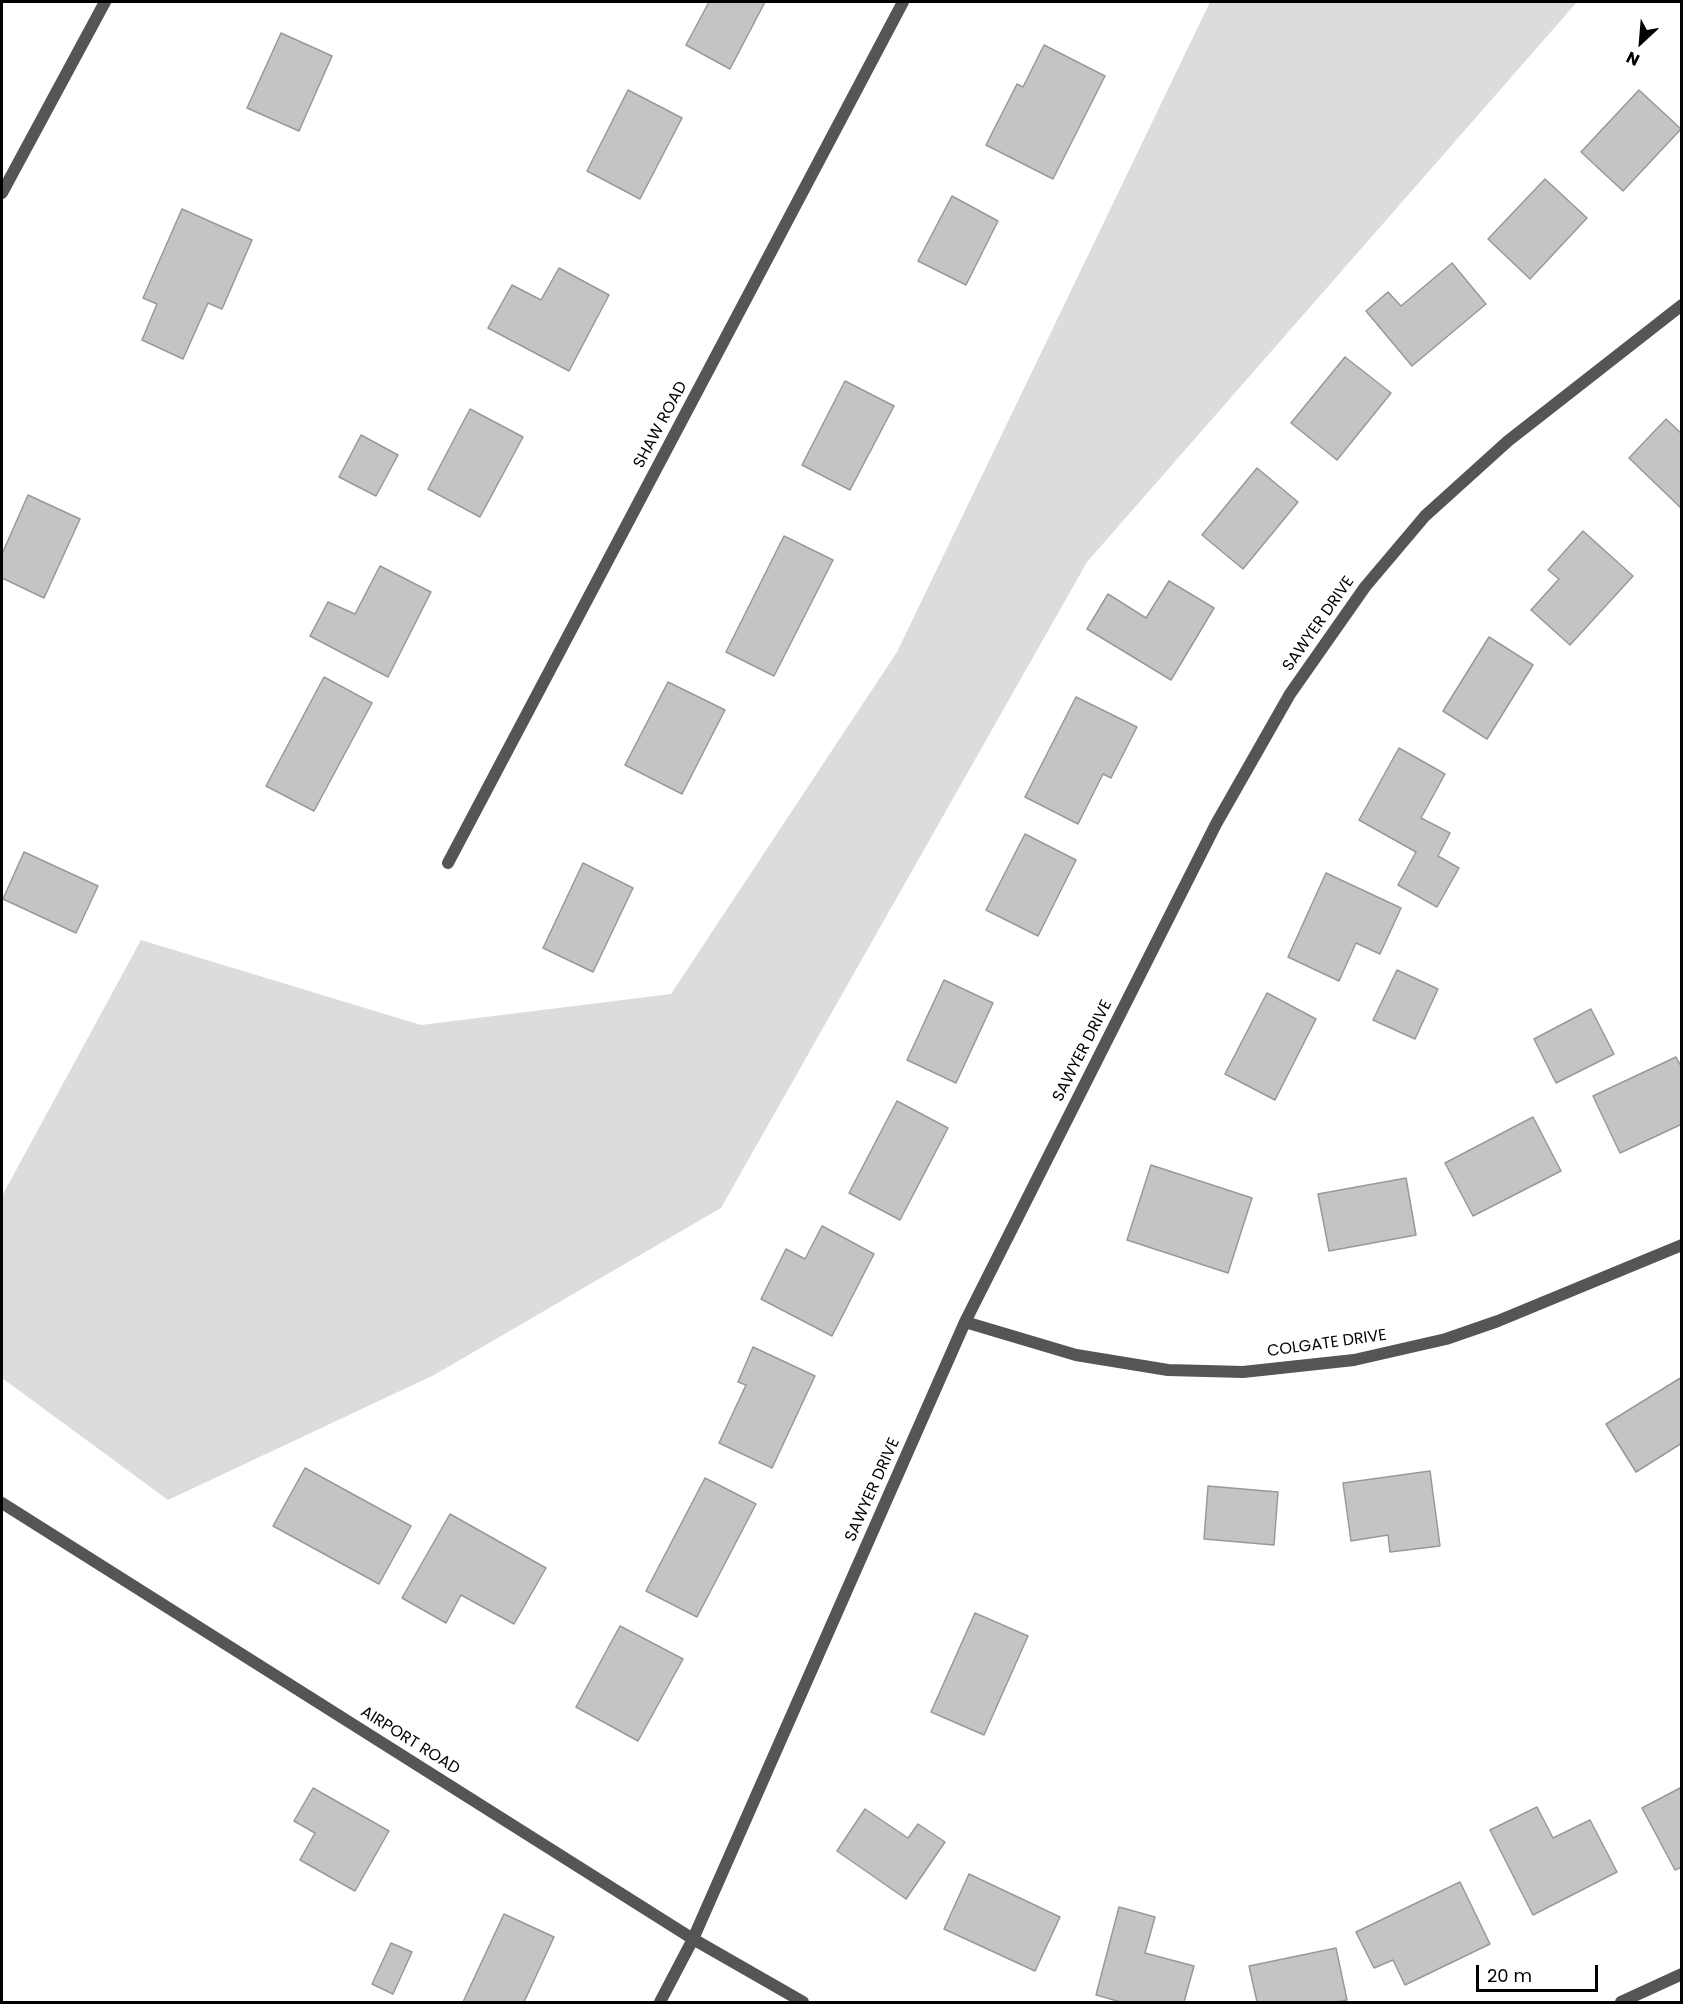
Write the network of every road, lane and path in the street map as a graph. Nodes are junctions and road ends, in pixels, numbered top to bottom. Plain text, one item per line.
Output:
1 (105, 2) edge
2 (903, 2) edge
3 (2, 193) edge
4 (1682, 305) edge
5 (448, 863) dead end
6 (1682, 1245) edge
7 (965, 1322) junction
8 (2, 1503) edge
9 (693, 1939) junction
10 (1682, 1974) edge
11 (660, 2002) edge
12 (803, 2002) edge
13 (1621, 2002) edge

1 - 3 street
2 - 5 street, SHAW ROAD
4 - 7 street, SAWYER DRIVE
6 - 7 street, COLGATE DRIVE
7 - 9 street, SAWYER DRIVE
8 - 9 street, AIRPORT ROAD
9 - 11 street, SAWYER DRIVE
9 - 12 street, AIRPORT ROAD
10 - 13 street

